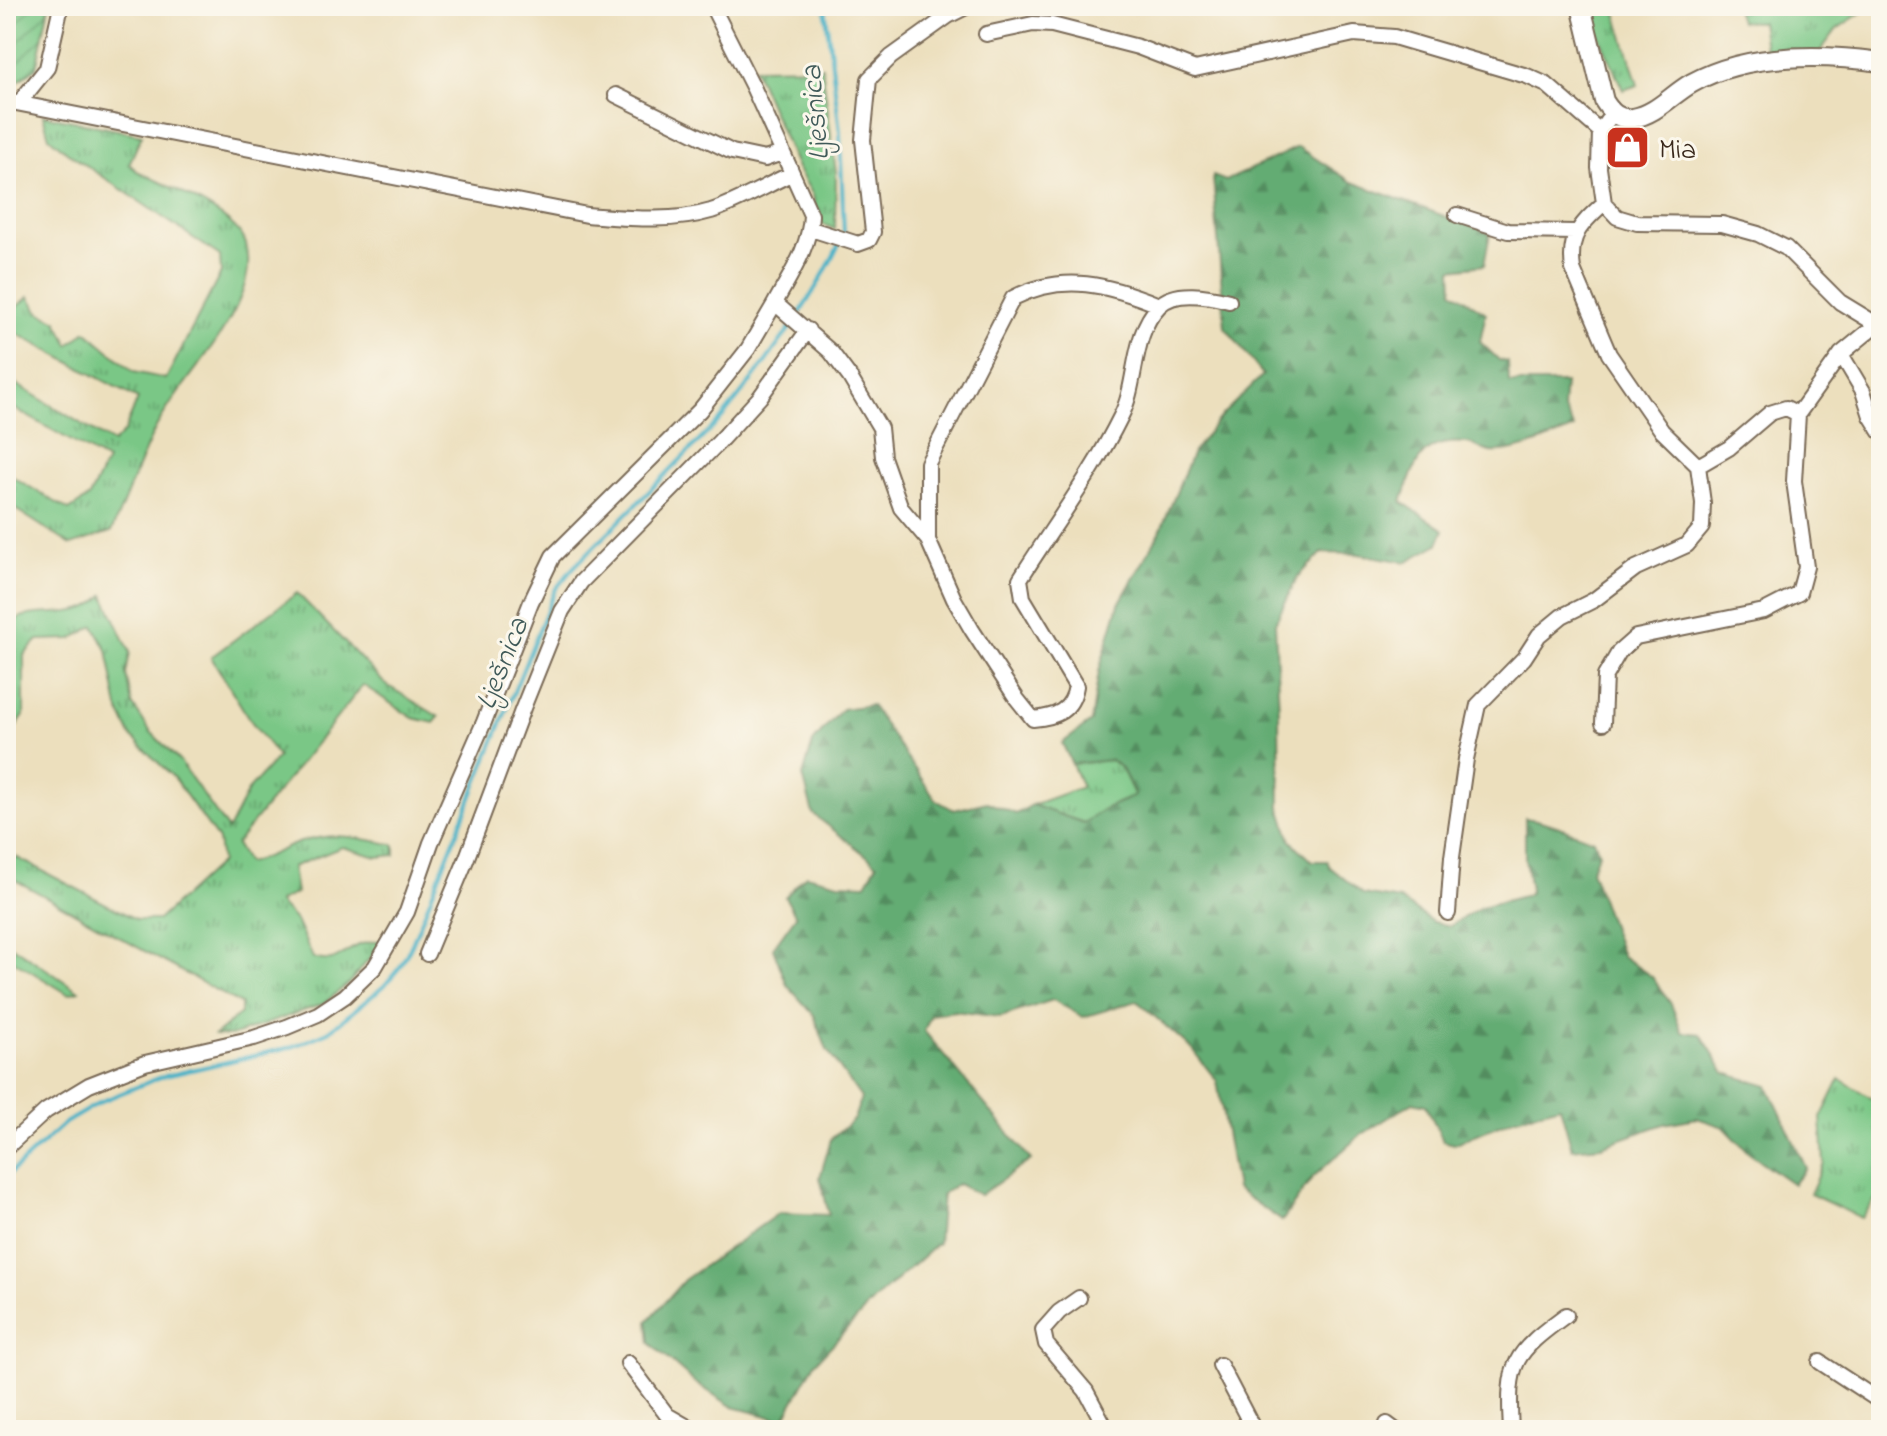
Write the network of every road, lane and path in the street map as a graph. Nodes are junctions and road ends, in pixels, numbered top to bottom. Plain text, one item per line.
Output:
1 (61, 6) edge
2 (712, 6) edge
3 (968, 6) edge
4 (1581, 6) edge
5 (986, 34) dead end
6 (1881, 62) edge
7 (616, 95) dead end
8 (13, 102) edge
9 (1612, 114) junction
10 (1600, 131) junction
11 (782, 153) junction
12 (791, 174) junction
13 (1604, 203) junction
14 (1457, 215) dead end
15 (811, 229) junction
16 (1575, 232) junction
17 (1229, 301) dead end
18 (1159, 305) junction
19 (780, 308) junction
20 (1878, 326) edge
21 (806, 328) junction
22 (1841, 354) junction
23 (1798, 414) junction
24 (1881, 432) edge
25 (1698, 466) junction
26 (928, 540) junction
27 (1603, 723) dead end
28 (1448, 913) dead end
29 (427, 954) dead end
30 (6, 1148) edge
31 (1079, 1298) dead end
32 (1566, 1315) dead end
33 (1820, 1362) dead end
34 (628, 1363) dead end
35 (1220, 1365) dead end
36 (1881, 1402) edge
37 (693, 1430) edge
38 (1107, 1430) edge
39 (1254, 1430) edge
40 (1511, 1430) edge

1 - 8 street
2 - 11 street
3 - 15 street
4 - 9 street
5 - 10 street
6 - 9 street
7 - 11 street
8 - 12 street
9 - 10 street
10 - 13 street
11 - 12 street
12 - 15 street
13 - 16 street
13 - 20 street
14 - 16 street
15 - 19 street
16 - 25 street
17 - 18 street
18 - 26 street
18 - 26 street
19 - 21 street
19 - 30 street
20 - 22 street
21 - 26 street
21 - 29 street
22 - 23 street
22 - 24 street
23 - 25 street
23 - 27 street
25 - 28 street
31 - 38 street
32 - 40 street
33 - 36 street
34 - 37 street
35 - 39 street

